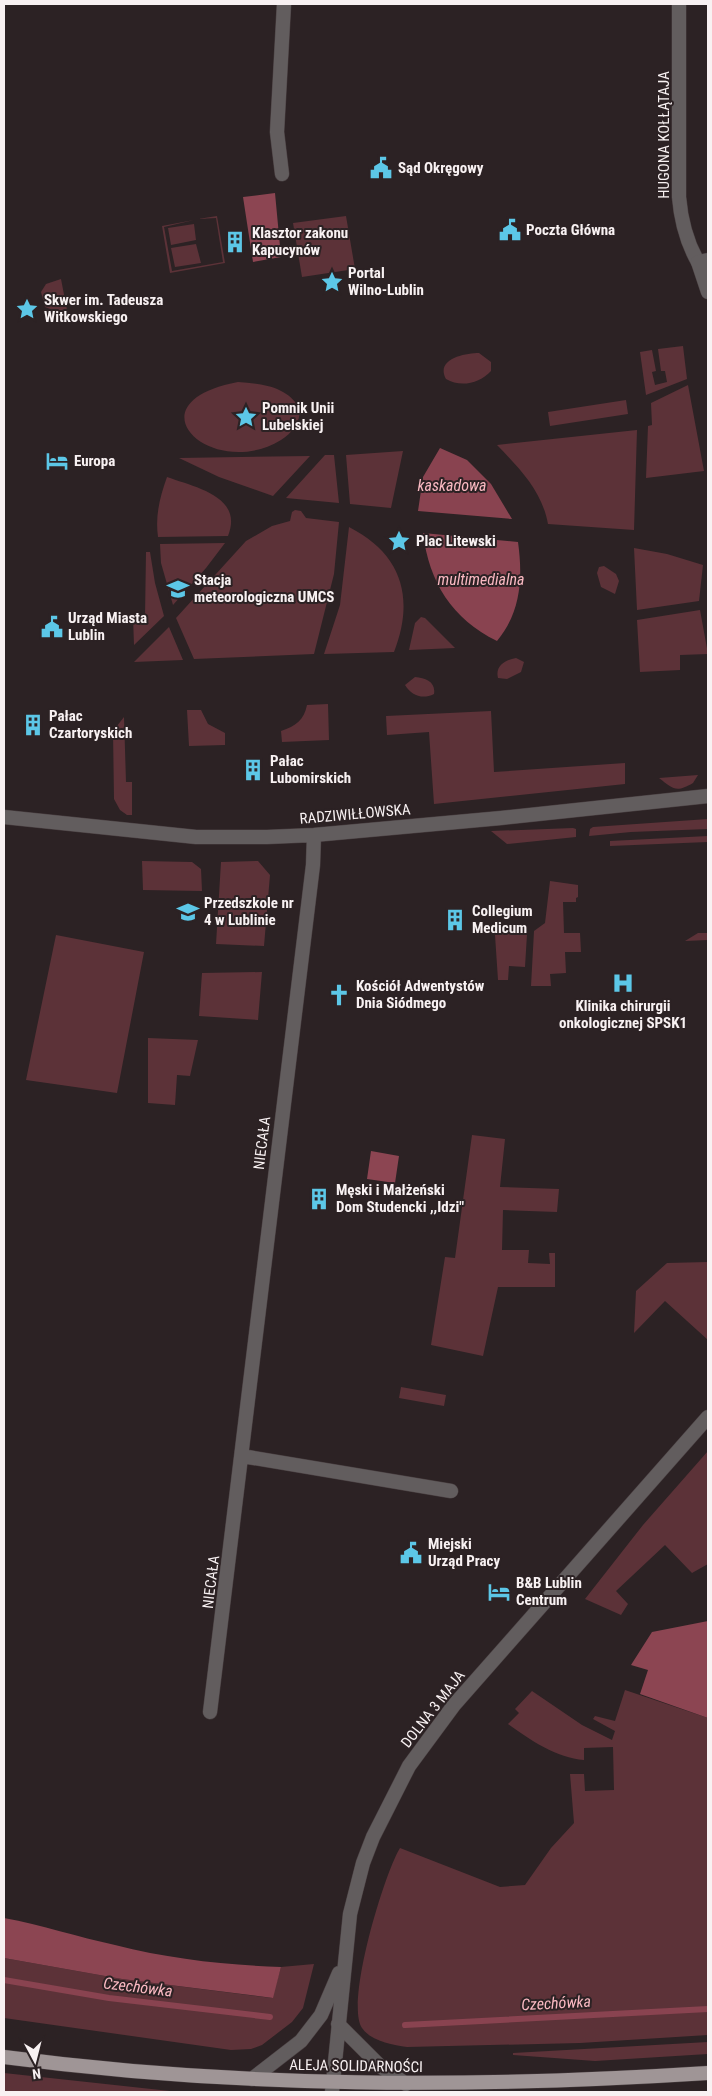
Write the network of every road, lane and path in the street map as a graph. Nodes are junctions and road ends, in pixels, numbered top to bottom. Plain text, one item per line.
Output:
1 (284, 4) edge
2 (679, 4) edge
3 (282, 174) dead end
4 (703, 261) edge
5 (708, 292) edge
6 (708, 796) edge
7 (4, 818) edge
8 (314, 835) junction
9 (708, 1417) edge
10 (242, 1456) junction
11 (451, 1491) dead end
12 (210, 1712) dead end
13 (343, 1963) junction
14 (338, 2024) junction
15 (4, 2057) edge
16 (708, 2073) edge
17 (252, 2079) junction
18 (406, 2084) junction
19 (333, 2088) edge

1 - 3 street
2 - 4 street, HUGONA KOŁŁĄTAJA
4 - 5 street, HUGONA KOŁŁĄTAJA
6 - 8 street, RADZIWIŁŁOWSKA
7 - 8 street, RADZIWIŁŁOWSKA
8 - 10 street, NIECAŁA
9 - 13 street, DOLNA 3 MAJA
10 - 11 street
10 - 12 street, NIECAŁA
13 - 14 street, DOLNA 3 MAJA
13 - 17 street
14 - 18 street
14 - 19 street, DOLNA 3 MAJA
15 - 17 main road, ALEJA SOLIDARNOŚCI
16 - 18 main road, ALEJA SOLIDARNOŚCI
17 - 19 main road, ALEJA SOLIDARNOŚCI
18 - 19 main road, ALEJA SOLIDARNOŚCI

